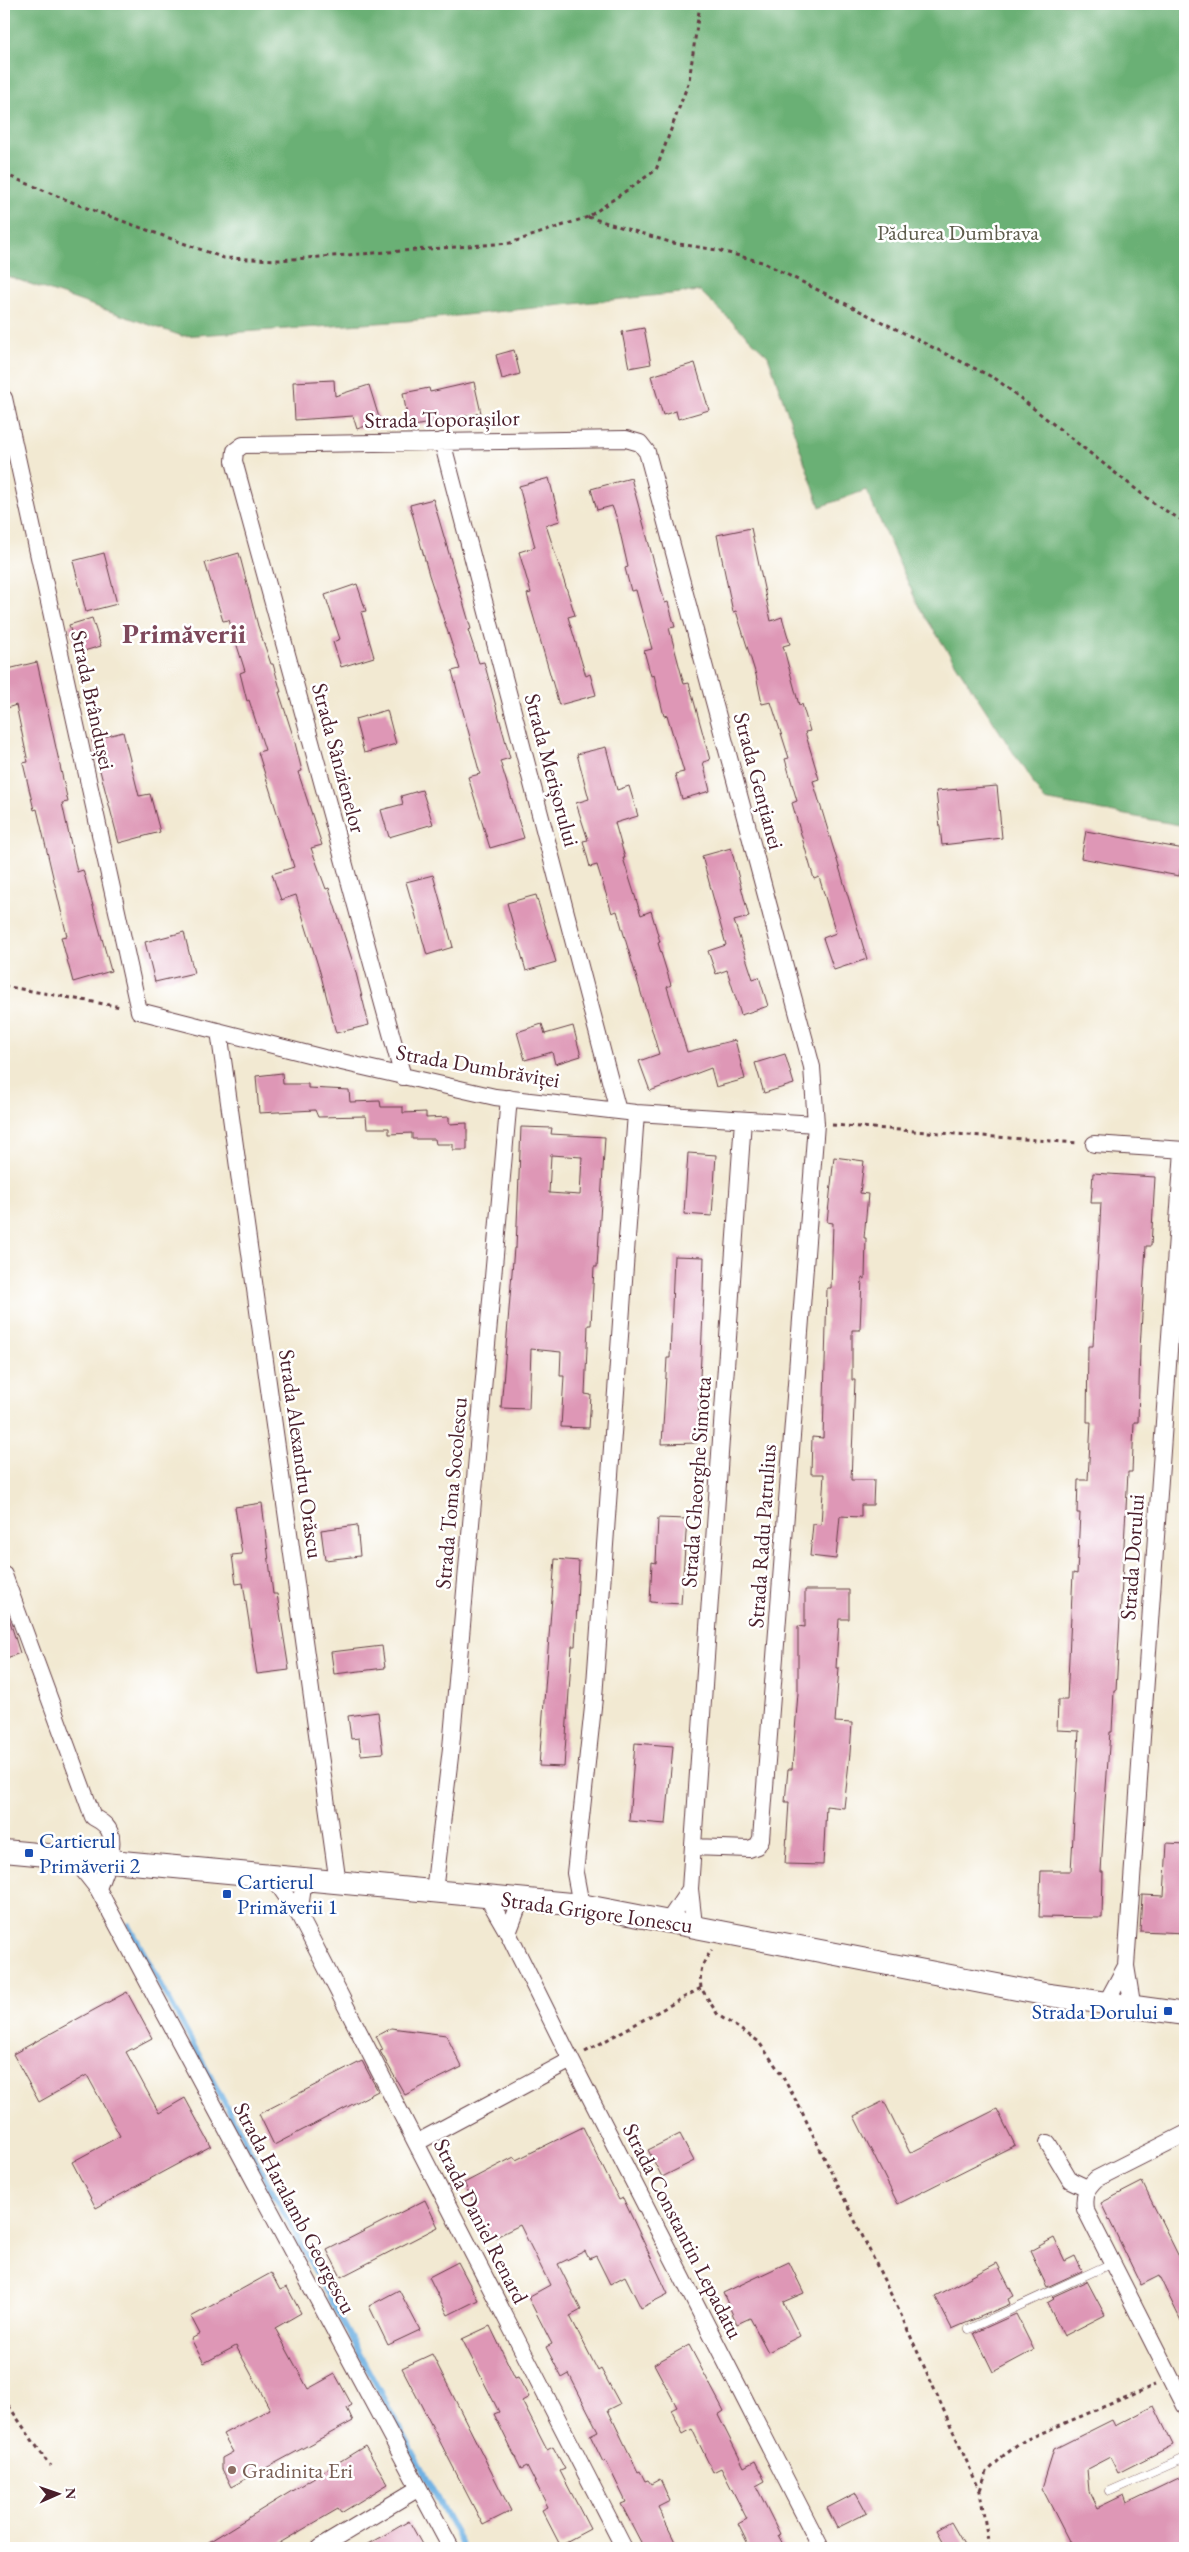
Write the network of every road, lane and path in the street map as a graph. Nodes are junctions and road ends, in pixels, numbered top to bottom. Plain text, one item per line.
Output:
1 (700, 4) edge
2 (4, 174) edge
3 (588, 217) junction
4 (4, 398) edge
5 (442, 441) junction
6 (235, 451) joint
7 (647, 452) joint
8 (1185, 522) edge
9 (4, 986) edge
10 (139, 1011) junction
11 (219, 1031) junction
12 (403, 1077) junction
13 (508, 1098) junction
14 (618, 1111) junction
15 (636, 1113) junction
16 (744, 1120) junction
17 (816, 1124) junction
18 (1094, 1144) joint
19 (1184, 1150) edge
20 (4, 1575) edge
21 (694, 1847) junction
22 (4, 1851) edge
23 (72, 1856) junction
24 (108, 1860) junction
25 (574, 1873) junction
26 (273, 1877) junction
27 (304, 1880) junction
28 (338, 1884) junction
29 (98, 1889) junction
30 (690, 1889) junction
31 (434, 1892) junction
32 (486, 1896) junction
33 (521, 1899) junction
34 (557, 1902) junction
35 (581, 1905) junction
36 (299, 1915) junction
37 (669, 1920) junction
38 (694, 1925) junction
39 (508, 1933) junction
40 (714, 1947) dead end
41 (1126, 1966) junction
42 (701, 1988) junction
43 (1105, 2005) junction
44 (1133, 2009) junction
45 (1185, 2014) edge
46 (570, 2060) junction
47 (1185, 2134) edge
48 (1048, 2143) dead end
49 (416, 2144) junction
50 (1087, 2188) junction
51 (1112, 2263) junction
52 (969, 2330) dead end
53 (1171, 2378) junction
54 (4, 2400) edge
55 (1185, 2406) edge
56 (1185, 2458) edge
57 (50, 2466) dead end
58 (419, 2488) junction
59 (1110, 2490) dead end
60 (980, 2491) junction
61 (319, 2548) edge
62 (451, 2548) edge
63 (624, 2548) edge
64 (821, 2548) edge
65 (989, 2548) edge

1 - 3 path
2 - 3 path
3 - 8 path
4 - 10 street, Strada Brândușei
5 - 6 street, Strada Toporașilor
5 - 7 street, Strada Toporașilor
5 - 14 street, Strada Merișorului
6 - 12 street, Strada Sânzienelor
7 - 17 street, Strada Gențianei
9 - 10 path
10 - 11 street, Strada Dumbrăviței
11 - 12 street, Strada Dumbrăviței
11 - 28 street, Strada Alexandru Orăscu
12 - 13 street, Strada Dumbrăviței
13 - 14 street, Strada Dumbrăviței
13 - 31 street, Strada Toma Socolescu
14 - 15 street, Strada Dumbrăviței
15 - 16 street, Strada Dumbrăviței
15 - 25 street
16 - 17 street, Strada Dumbrăviței
16 - 21 street, Strada Gheorghe Simotta
17 - 18 path
17 - 21 street, Strada Radu Patrulius
18 - 19 street
19 - 41 street, Strada Dorului
20 - 24 street
21 - 30 street
22 - 23 main road, Strada Grigore Ionescu
23 - 24 main road, Strada Grigore Ionescu
23 - 29 street, Strada Haralamb Georgescu
24 - 26 main road, Strada Grigore Ionescu
24 - 29 street
25 - 34 street
25 - 35 street
26 - 27 main road, Strada Grigore Ionescu
26 - 36 street, Strada Daniel Renard
27 - 28 main road, Strada Grigore Ionescu
27 - 36 street
28 - 31 main road, Strada Grigore Ionescu
29 - 58 street, Strada Haralamb Georgescu
30 - 37 street
30 - 38 street
31 - 32 main road, Strada Grigore Ionescu
32 - 33 main road, Strada Grigore Ionescu
32 - 39 street, Strada Constantin Lepadatu
33 - 34 main road, Strada Grigore Ionescu
33 - 39 street
34 - 35 main road, Strada Grigore Ionescu
35 - 37 main road, Strada Grigore Ionescu
36 - 49 street, Strada Daniel Renard
37 - 38 main road, Strada Grigore Ionescu
38 - 43 main road, Strada Grigore Ionescu
39 - 46 street, Strada Constantin Lepadatu
40 - 42 path
41 - 43 street, Strada Dorului
41 - 44 street, Strada Dorului
42 - 46 path
42 - 60 path
43 - 44 main road, Strada Grigore Ionescu
44 - 45 main road, Strada Grigore Ionescu
46 - 49 street
46 - 64 street, Strada Constantin Lepadatu
47 - 50 street
48 - 50 street
49 - 63 street, Strada Daniel Renard
50 - 51 street
51 - 52 lane
51 - 53 street
53 - 55 street
53 - 60 path
54 - 57 path
56 - 59 lane
58 - 61 street
58 - 62 street, Strada Haralamb Georgescu
60 - 65 path

